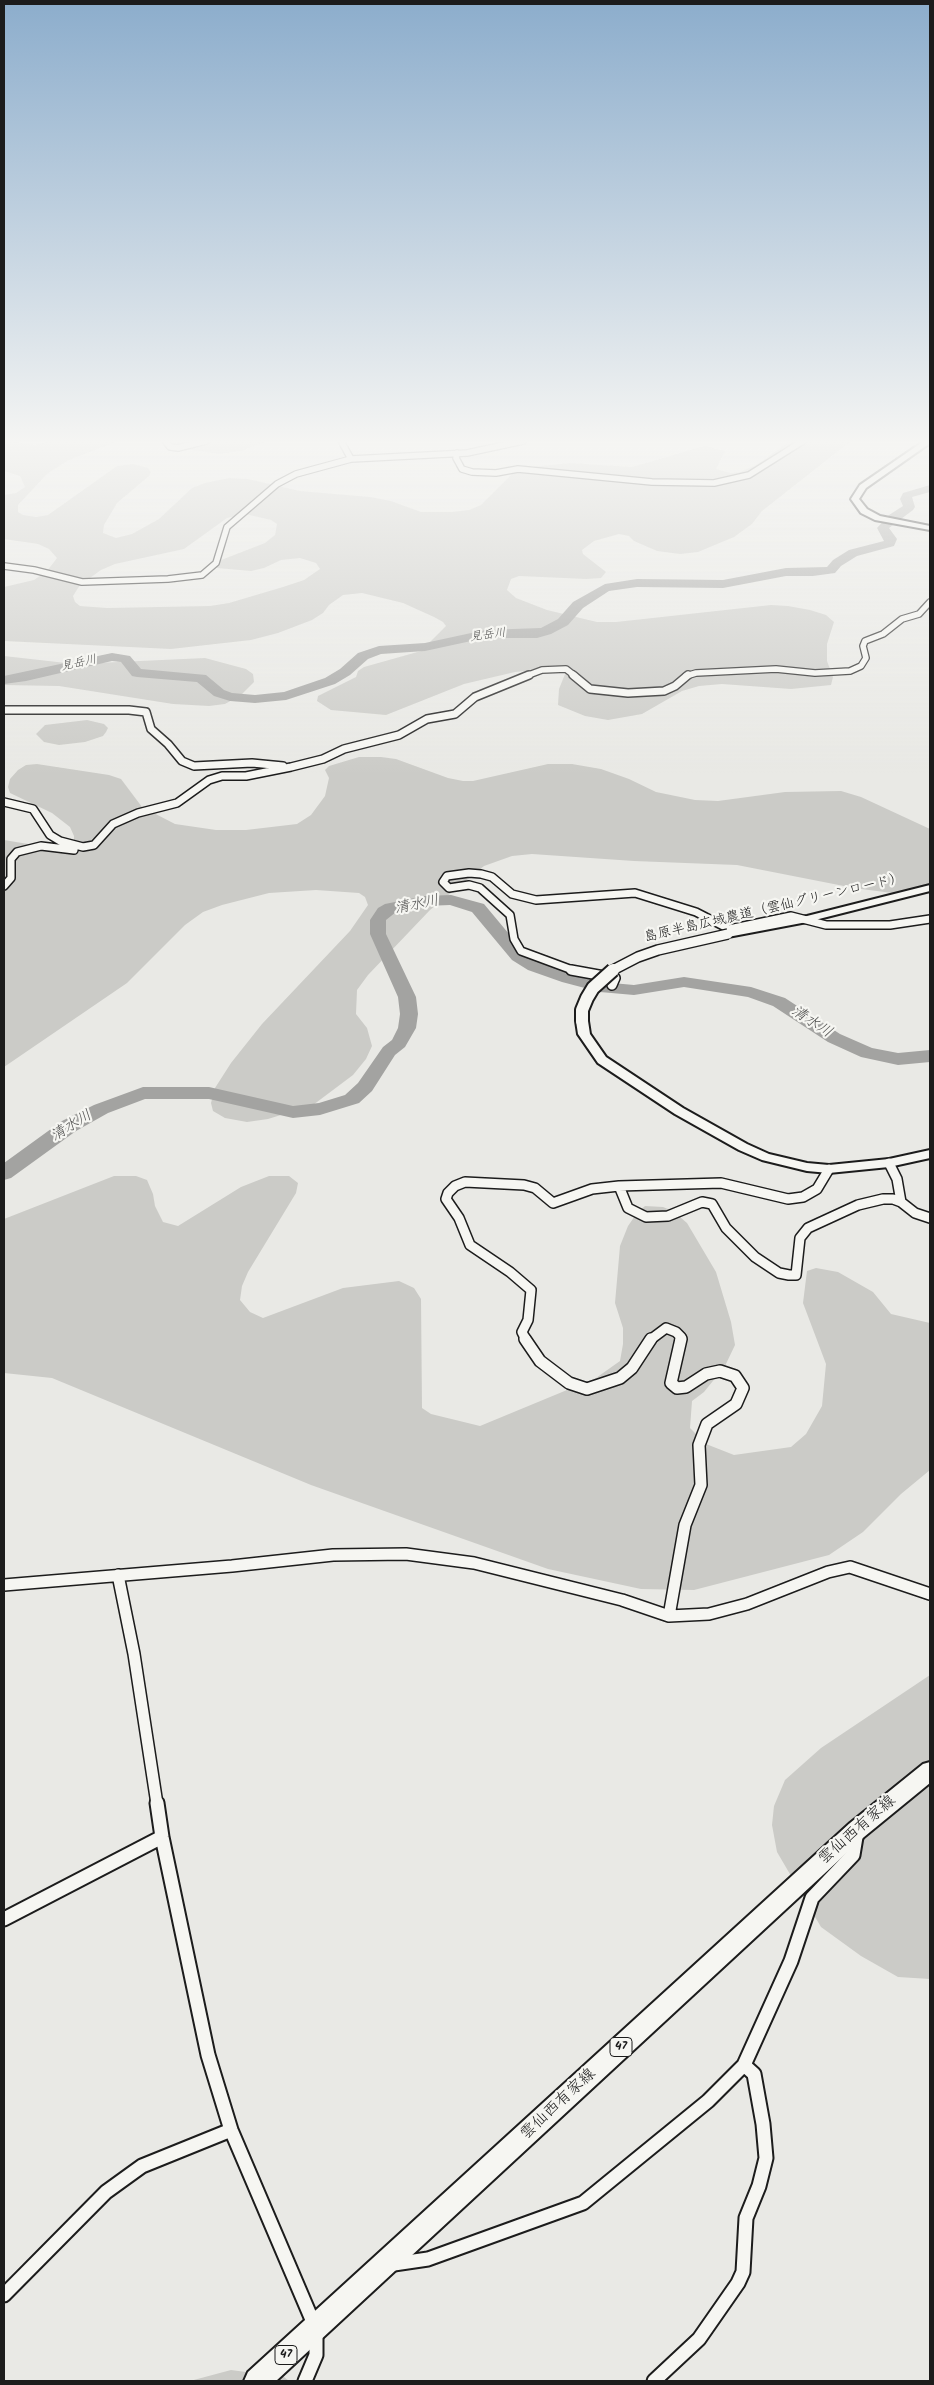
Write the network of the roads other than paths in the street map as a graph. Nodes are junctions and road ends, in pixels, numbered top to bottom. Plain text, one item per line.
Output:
1 (219, 552) edge
2 (4, 566) edge
3 (930, 602) edge
4 (4, 710) edge
5 (291, 767) junction
6 (4, 802) edge
7 (102, 837) junction
8 (4, 886) edge
9 (930, 888) edge
10 (807, 919) junction
11 (930, 919) edge
12 (612, 985) dead end
13 (930, 1154) edge
14 (889, 1163) junction
15 (829, 1169) junction
16 (620, 1186) junction
17 (900, 1202) junction
18 (930, 1218) edge
19 (118, 1575) junction
20 (4, 1585) edge
21 (930, 1594) edge
22 (669, 1616) junction
23 (930, 1771) edge
24 (857, 1830) junction
25 (162, 1837) junction
26 (4, 1920) edge
27 (744, 2065) junction
28 (231, 2130) junction
29 (384, 2266) junction
30 (4, 2295) edge
31 (316, 2329) junction
32 (257, 2381) edge
33 (305, 2381) edge
34 (654, 2381) edge

1 - 2 street
3 - 5 street
4 - 5 street
5 - 7 street
6 - 7 street
7 - 8 street
9 - 10 street, 島原半島広域農道（雲仙グリーンロード）
10 - 11 street
10 - 12 street
10 - 15 street, 島原半島広域農道（雲仙グリーンロード）, bridge
13 - 14 street, 島原半島広域農道（雲仙グリーンロード）
14 - 15 street, 島原半島広域農道（雲仙グリーンロード）
14 - 17 street
15 - 16 street
16 - 17 street
16 - 22 street
17 - 18 street
19 - 20 street
19 - 22 street
19 - 25 street
21 - 22 street
23 - 24 main road, 雲仙西有家線 / 47
24 - 27 street
24 - 29 main road, 雲仙西有家線 / 47
25 - 26 street
25 - 28 street
27 - 29 street
27 - 34 street
28 - 30 street
28 - 31 street
29 - 31 main road, 雲仙西有家線 / 47
31 - 32 main road, 雲仙西有家線 / 47
31 - 33 street

